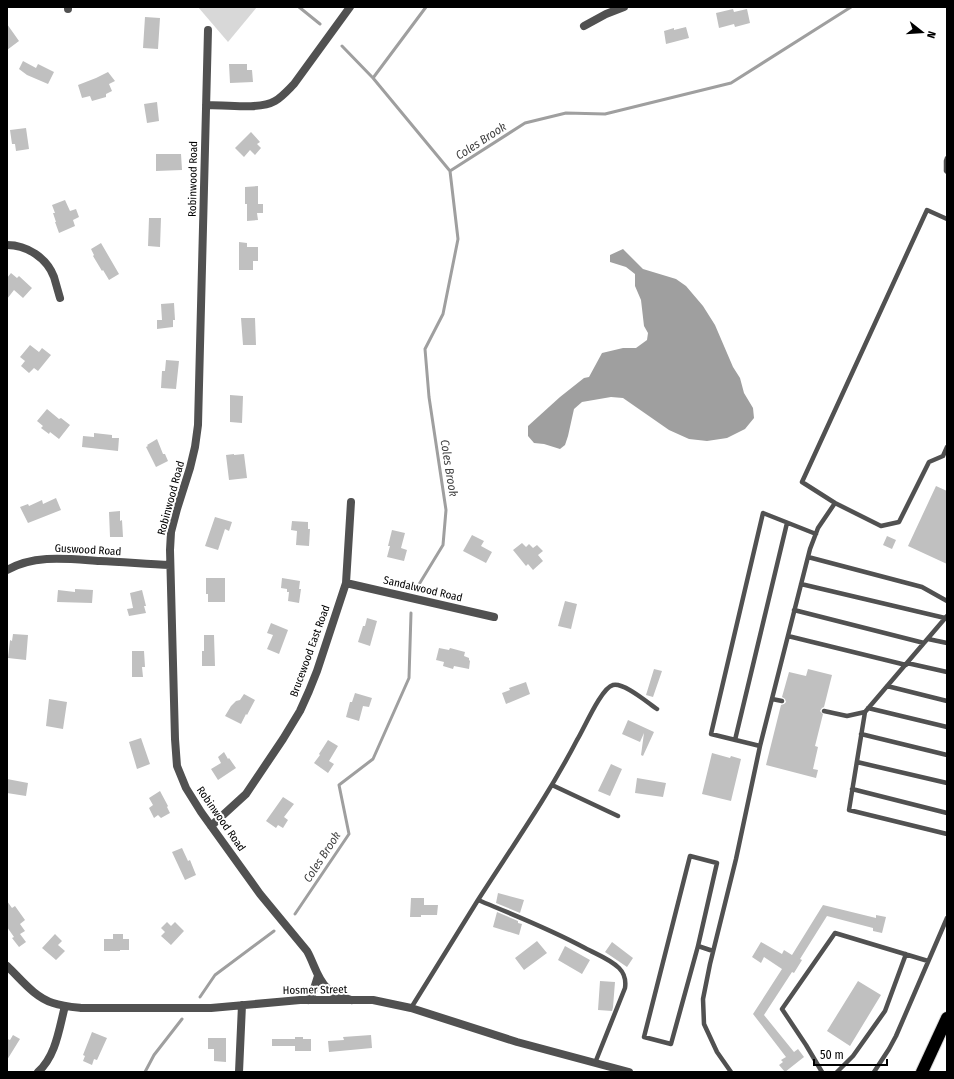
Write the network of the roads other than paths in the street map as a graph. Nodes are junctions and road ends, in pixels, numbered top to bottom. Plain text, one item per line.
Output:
1 (350, 7) edge
2 (624, 7) edge
3 (605, 11) edge
4 (584, 26) dead end
5 (208, 30) dead end
6 (206, 105) junction
7 (947, 158) edge
8 (947, 172) edge
9 (947, 219) edge
10 (7, 245) edge
11 (60, 298) dead end
12 (947, 447) edge
13 (351, 502) dead end
14 (835, 503) junction
15 (787, 523) junction
16 (816, 534) junction
17 (808, 557) junction
18 (170, 565) junction
19 (7, 570) edge
20 (346, 583) junction
21 (801, 584) junction
22 (947, 601) edge
23 (794, 610) junction
24 (494, 617) dead end
25 (946, 617) edge
26 (788, 636) junction
27 (928, 639) junction
28 (924, 643) junction
29 (947, 644) edge
30 (906, 664) junction
31 (947, 672) edge
32 (887, 686) junction
33 (772, 698) junction
34 (782, 701) dead end
35 (947, 701) edge
36 (657, 709) dead end
37 (867, 710) junction
38 (824, 711) dead end
39 (947, 727) edge
40 (861, 734) junction
41 (735, 740) junction
42 (760, 746) junction
43 (947, 755) edge
44 (857, 762) junction
45 (947, 783) edge
46 (552, 785) junction
47 (852, 789) junction
48 (947, 813) edge
49 (618, 816) dead end
50 (211, 826) junction
51 (947, 834) edge
52 (478, 900) junction
53 (947, 918) edge
54 (698, 946) junction
55 (713, 951) junction
56 (906, 954) junction
57 (928, 961) junction
58 (7, 966) edge
59 (318, 976) junction
60 (308, 1000) junction
61 (351, 1000) junction
62 (242, 1005) junction
63 (65, 1006) junction
64 (411, 1008) junction
65 (947, 1018) edge
66 (595, 1063) junction
67 (38, 1072) edge
68 (239, 1072) edge
69 (629, 1072) edge
70 (731, 1072) edge
71 (822, 1072) edge
72 (837, 1072) edge
73 (874, 1072) edge
74 (922, 1072) edge

1 - 6 street
2 - 3 street
3 - 4 street
5 - 6 street, Robinwood Road
6 - 18 street, Robinwood Road
7 - 8 lane
9 - 14 lane
10 - 11 street
12 - 14 lane
13 - 20 street, Brucewood East Road
14 - 16 lane
15 - 16 lane
15 - 41 lane
15 - 41 lane
16 - 17 lane
17 - 21 lane
17 - 22 lane
18 - 19 street, Guswood Road
18 - 50 street, Robinwood Road
20 - 24 street, Sandalwood Road
20 - 50 street, Brucewood East Road
21 - 23 lane
21 - 25 lane
23 - 26 lane
23 - 28 lane
25 - 27 lane
26 - 30 lane
26 - 33 lane
27 - 28 lane
27 - 29 lane
28 - 30 lane
30 - 31 lane
30 - 32 lane
32 - 35 lane
32 - 37 lane
33 - 34 lane
33 - 42 lane
36 - 46 lane
37 - 38 lane
37 - 39 lane
37 - 40 lane
40 - 43 lane
40 - 44 lane
41 - 42 lane
42 - 55 lane
44 - 45 lane
44 - 47 lane
46 - 49 lane
46 - 52 lane
47 - 48 lane
47 - 51 lane
50 - 59 street, Robinwood Road
52 - 64 lane
52 - 66 lane
53 - 57 lane
54 - 54 lane
54 - 55 lane
55 - 70 lane
56 - 57 lane
56 - 71 lane
56 - 72 lane
57 - 73 lane
58 - 63 street, Hosmer Street
59 - 60 street
59 - 61 street, Robinwood Road
60 - 61 street, Hosmer Street
60 - 62 street, Hosmer Street
61 - 64 street, Hosmer Street
62 - 63 street, Hosmer Street
62 - 68 street
63 - 67 street
64 - 66 street, Hosmer Street
65 - 74 highway
66 - 69 street, Hosmer Street

